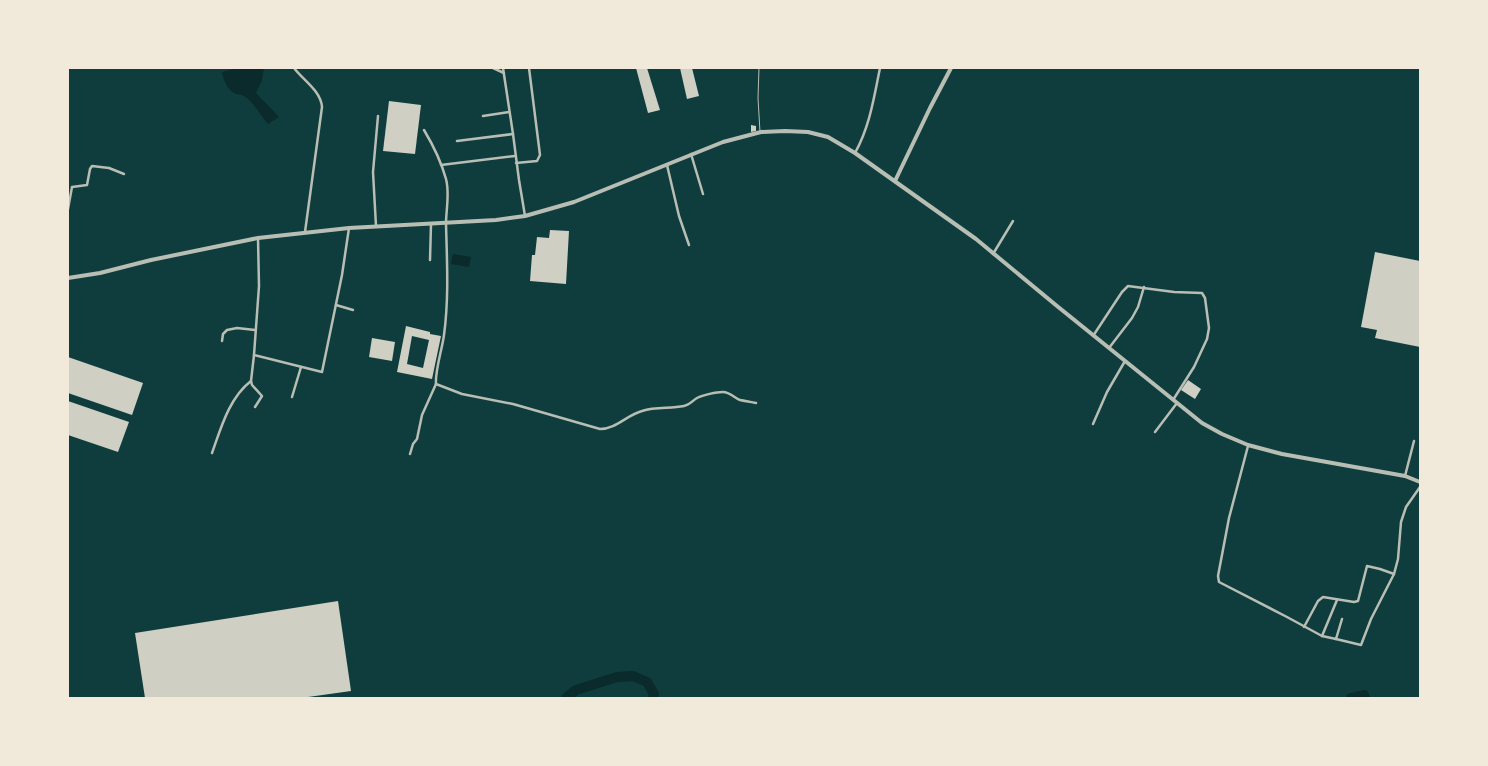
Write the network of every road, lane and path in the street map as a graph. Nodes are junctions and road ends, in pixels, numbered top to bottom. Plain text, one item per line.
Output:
1 (294, 68) edge
2 (494, 68) edge
3 (503, 68) edge
4 (528, 68) edge
5 (759, 68) edge
6 (880, 68) edge
7 (951, 68) edge
8 (504, 73) junction
9 (509, 112) junction
10 (378, 116) dead end
11 (483, 116) dead end
12 (424, 130) dead end
13 (761, 132) junction
14 (513, 134) junction
15 (457, 141) dead end
16 (856, 153) junction
17 (691, 154) junction
18 (515, 156) junction
19 (516, 163) junction
20 (441, 165) junction
21 (667, 165) junction
22 (124, 174) dead end
23 (895, 181) junction
24 (703, 194) dead end
25 (68, 209) edge
26 (525, 216) junction
27 (446, 222) junction
28 (1013, 222) dead end
29 (431, 224) junction
30 (376, 227) junction
31 (349, 228) junction
32 (305, 232) junction
33 (258, 238) junction
34 (689, 245) dead end
35 (993, 254) junction
36 (430, 260) dead end
37 (68, 278) edge
38 (1144, 287) junction
39 (336, 305) junction
40 (352, 310) dead end
41 (255, 330) junction
42 (1094, 336) junction
43 (222, 341) dead end
44 (1109, 348) junction
45 (254, 355) junction
46 (1124, 361) junction
47 (301, 367) junction
48 (251, 381) junction
49 (436, 384) junction
50 (292, 396) dead end
51 (1175, 402) junction
52 (756, 403) dead end
53 (255, 407) dead end
54 (1093, 424) dead end
55 (1156, 432) dead end
56 (1414, 441) dead end
57 (1248, 445) junction
58 (212, 453) dead end
59 (410, 454) dead end
60 (1405, 476) junction
61 (1420, 482) edge
62 (1420, 487) edge
63 (1394, 574) junction
64 (1337, 600) junction
65 (1342, 619) dead end
66 (1304, 627) junction
67 (1322, 636) junction
68 (1336, 638) junction

1 - 32 street
2 - 8 street
3 - 8 street
4 - 19 street
5 - 13 lane
6 - 16 street
7 - 23 street
8 - 9 street
9 - 11 street
9 - 14 street
10 - 30 street
12 - 20 street
13 - 16 street
13 - 17 street
14 - 15 street
14 - 18 street
16 - 23 street
17 - 21 street
17 - 24 street
18 - 19 street
18 - 20 street
19 - 26 street
20 - 27 street
21 - 26 street
21 - 34 street
22 - 25 street
23 - 35 street
26 - 27 street
27 - 29 street
27 - 49 street
28 - 35 street
29 - 30 street
29 - 36 street
30 - 31 street
31 - 32 street
31 - 39 street
32 - 33 street
33 - 37 street
33 - 41 street
35 - 42 street
38 - 42 street
38 - 44 street
38 - 51 street
39 - 40 street
39 - 47 street
41 - 43 street
41 - 45 street
42 - 44 street
44 - 46 street
45 - 47 street
45 - 48 street
46 - 51 street
46 - 54 street
47 - 50 street
48 - 53 street
48 - 58 street
49 - 52 street
49 - 59 street
51 - 55 street
51 - 57 street
56 - 60 street
57 - 60 street
57 - 66 street
60 - 61 street
62 - 63 street
63 - 64 street
63 - 68 street
64 - 66 street
64 - 67 street
65 - 68 street
66 - 67 street
67 - 68 street

